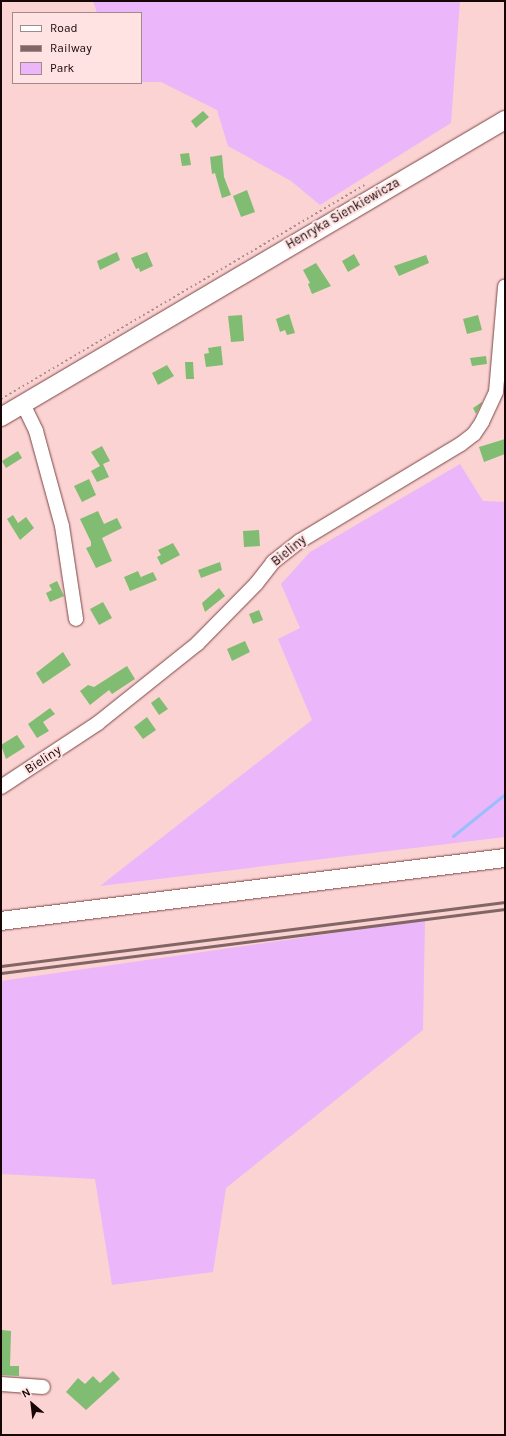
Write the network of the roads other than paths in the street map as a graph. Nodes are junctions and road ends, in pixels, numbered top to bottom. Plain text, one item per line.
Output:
1 (505, 120) edge
2 (505, 286) edge
3 (23, 404) junction
4 (1, 417) edge
5 (76, 619) dead end
6 (1, 788) edge
7 (505, 858) edge
8 (1, 921) edge
9 (1, 1384) edge
10 (43, 1387) dead end

1 - 3 main road, Henryka Sienkiewicza
2 - 6 street, Bieliny
3 - 4 main road, Henryka Sienkiewicza
3 - 5 street
7 - 8 main road
9 - 10 street

